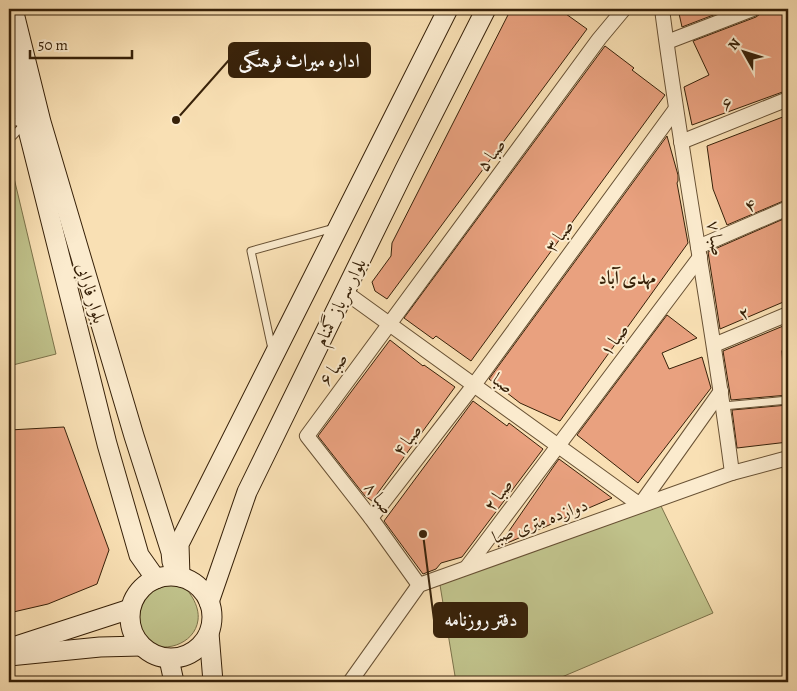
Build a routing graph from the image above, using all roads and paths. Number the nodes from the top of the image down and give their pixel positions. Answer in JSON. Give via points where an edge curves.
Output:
{"nodes":[{"id":1,"x":13,"y":9,"type":"edge"},
{"id":2,"x":448,"y":9,"type":"edge"},
{"id":3,"x":486,"y":9,"type":"edge"},
{"id":4,"x":624,"y":9,"type":"edge"},
{"id":5,"x":662,"y":9,"type":"edge"},
{"id":6,"x":753,"y":9,"type":"edge"},
{"id":7,"x":667,"y":42,"type":"junction"},
{"id":8,"x":9,"y":62,"type":"edge"},
{"id":9,"x":788,"y":98,"type":"edge"},
{"id":10,"x":675,"y":110,"type":"junction"},
{"id":11,"x":25,"y":122,"type":"edge"},
{"id":12,"x":9,"y":138,"type":"edge"},
{"id":13,"x":681,"y":142,"type":"junction"},
{"id":14,"x":788,"y":208,"type":"edge"},
{"id":15,"x":340,"y":226,"type":"junction"},
{"id":16,"x":699,"y":252,"type":"junction"},
{"id":17,"x":345,"y":292,"type":"junction"},
{"id":18,"x":788,"y":314,"type":"edge"},
{"id":19,"x":389,"y":324,"type":"junction"},
{"id":20,"x":714,"y":345,"type":"junction"},
{"id":21,"x":787,"y":351,"type":"dead end"},
{"id":22,"x":274,"y":356,"type":"junction"},
{"id":23,"x":788,"y":364,"type":"edge"},
{"id":24,"x":474,"y":385,"type":"junction"},
{"id":25,"x":721,"y":391,"type":"junction"},
{"id":26,"x":788,"y":400,"type":"edge"},
{"id":27,"x":723,"y":406,"type":"junction"},
{"id":28,"x":134,"y":436,"type":"junction"},
{"id":29,"x":307,"y":436,"type":"joint"},
{"id":30,"x":107,"y":444,"type":"junction"},
{"id":31,"x":559,"y":446,"type":"junction"},
{"id":32,"x":788,"y":458,"type":"edge"},
{"id":33,"x":732,"y":473,"type":"junction"},
{"id":34,"x":640,"y":505,"type":"junction"},
{"id":35,"x":371,"y":518,"type":"junction"},
{"id":36,"x":467,"y":568,"type":"junction"},
{"id":37,"x":170,"y":577,"type":"junction"},
{"id":38,"x":419,"y":585,"type":"junction"},
{"id":39,"x":209,"y":602,"type":"junction"},
{"id":40,"x":130,"y":609,"type":"junction"},
{"id":41,"x":209,"y":633,"type":"junction"},
{"id":42,"x":140,"y":646,"type":"junction"},
{"id":43,"x":9,"y":648,"type":"edge"},
{"id":44,"x":9,"y":656,"type":"edge"},
{"id":45,"x":168,"y":659,"type":"junction"},
{"id":46,"x":174,"y":682,"type":"edge"},
{"id":47,"x":213,"y":682,"type":"edge"},
{"id":48,"x":350,"y":682,"type":"edge"}],
"edges":[{"from":1,"to":11,"type":"main road","name":"بلوار فارابی"},
{"from":2,"to":15,"type":"main road","name":"بلوار سرباز گمنام"},
{"from":3,"to":17,"type":"main road","name":"بلوار سرباز گمنام"},
{"from":4,"to":19,"type":"street","name":"صبا ۵"},
{"from":5,"to":7,"type":"street","name":"صبا ۷"},
{"from":6,"to":7,"type":"street"},
{"from":7,"to":10,"type":"street","name":"صبا ۷"},
{"from":8,"to":11,"type":"main road","name":"بلوار فارابی"},
{"from":9,"to":13,"type":"street","name":"۶"},
{"from":10,"to":13,"type":"street","name":"صبا ۷"},
{"from":10,"to":24,"type":"street","name":"صبا ۳"},
{"from":11,"to":12,"type":"lane"},
{"from":11,"to":28,"type":"main road","name":"بلوار فارابی"},
{"from":11,"to":30,"type":"main road","name":"بلوار فارابی"},
{"from":13,"to":16,"type":"street","name":"صبا ۷"},
{"from":14,"to":16,"type":"street","name":"۴"},
{"from":15,"to":22,"type":"main road","name":"بلوار سرباز گمنام"},
{"from":15,"to":22,"type":"lane","via":[[251,251]]},
{"from":16,"to":20,"type":"street","name":"صبا ۷"},
{"from":16,"to":31,"type":"street","name":"صبا ۱"},
{"from":17,"to":19,"type":"street","name":"صبا"},
{"from":17,"to":39,"type":"main road","name":"بلوار سرباز گمنام","via":[[247,492]]},
{"from":18,"to":20,"type":"street","name":"۲"},
{"from":19,"to":24,"type":"street","name":"صبا"},
{"from":19,"to":29,"type":"street","name":"صبا ۶"},
{"from":20,"to":25,"type":"street","name":"صبا ۷"},
{"from":21,"to":23,"type":"lane"},
{"from":22,"to":37,"type":"main road","name":"بلوار سرباز گمنام","via":[[179,544]]},
{"from":24,"to":31,"type":"street","name":"صبا"},
{"from":24,"to":35,"type":"street","name":"صبا ۴"},
{"from":25,"to":27,"type":"street","name":"صبا ۷"},
{"from":25,"to":34,"type":"street"},
{"from":26,"to":27,"type":"lane"},
{"from":27,"to":33,"type":"street","name":"صبا ۷"},
{"from":28,"to":30,"type":"main road"},
{"from":28,"to":37,"type":"main road","name":"بلوار فارابی","via":[[171,552]]},
{"from":29,"to":35,"type":"street","name":"صبا ۸"},
{"from":30,"to":37,"type":"main road","name":"بلوار فارابی","via":[[139,555]]},
{"from":31,"to":34,"type":"street","name":"صبا"},
{"from":31,"to":36,"type":"street","name":"صبا ۲"},
{"from":32,"to":33,"type":"street","name":"دوازده متری صبا"},
{"from":33,"to":34,"type":"street","name":"دوازده متری صبا"},
{"from":34,"to":36,"type":"street","name":"دوازده متری صبا"},
{"from":35,"to":38,"type":"street","name":"صبا ۸"},
{"from":36,"to":38,"type":"street","name":"دوازده متری صبا"},
{"from":37,"to":39,"type":"main road","via":[[198,586]]},
{"from":37,"to":40,"type":"main road","via":[[139,590]]},
{"from":38,"to":48,"type":"street"},
{"from":39,"to":41,"type":"main road","via":[[212,618]]},
{"from":40,"to":42,"type":"main road","via":[[131,629]]},
{"from":40,"to":43,"type":"main road"},
{"from":41,"to":45,"type":"main road","via":[[191,654]]},
{"from":41,"to":47,"type":"main road"},
{"from":42,"to":44,"type":"main road"},
{"from":42,"to":45,"type":"main road","via":[[153,655]]},
{"from":45,"to":46,"type":"main road"}]}
